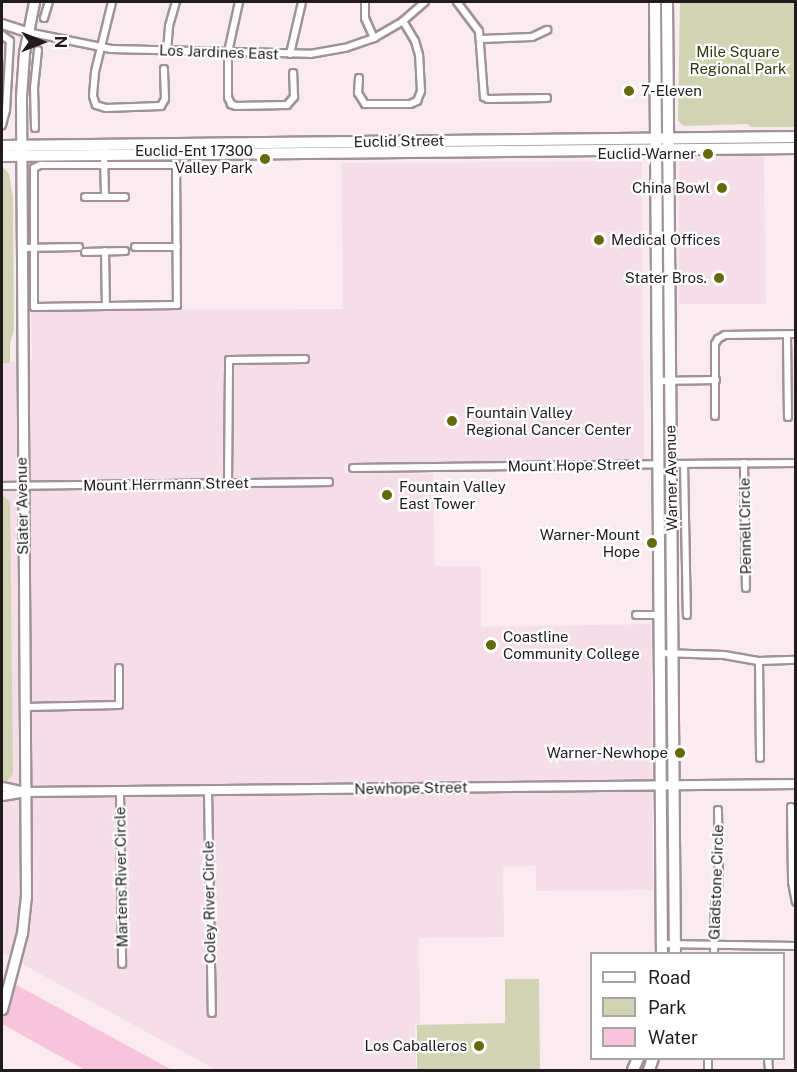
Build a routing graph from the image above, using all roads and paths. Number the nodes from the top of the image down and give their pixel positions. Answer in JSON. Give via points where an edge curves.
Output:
{"nodes":[{"id":1,"x":34,"y":2,"type":"edge"},
{"id":2,"x":49,"y":2,"type":"edge"},
{"id":3,"x":112,"y":2,"type":"edge"},
{"id":4,"x":176,"y":2,"type":"edge"},
{"id":5,"x":239,"y":2,"type":"edge"},
{"id":6,"x":302,"y":2,"type":"edge"},
{"id":7,"x":365,"y":2,"type":"edge"},
{"id":8,"x":426,"y":2,"type":"edge"},
{"id":9,"x":457,"y":2,"type":"edge"},
{"id":10,"x":655,"y":2,"type":"edge"},
{"id":11,"x":667,"y":2,"type":"edge"},
{"id":12,"x":44,"y":18,"type":"dead end"},
{"id":13,"x":403,"y":21,"type":"junction"},
{"id":14,"x":2,"y":24,"type":"edge"},
{"id":15,"x":547,"y":30,"type":"dead end"},
{"id":16,"x":27,"y":32,"type":"junction"},
{"id":17,"x":2,"y":35,"type":"edge"},
{"id":18,"x":374,"y":38,"type":"junction"},
{"id":19,"x":481,"y":39,"type":"junction"},
{"id":20,"x":99,"y":47,"type":"junction"},
{"id":21,"x":38,"y":50,"type":"dead end"},
{"id":22,"x":167,"y":50,"type":"junction"},
{"id":23,"x":228,"y":52,"type":"junction"},
{"id":24,"x":290,"y":54,"type":"junction"},
{"id":25,"x":164,"y":69,"type":"dead end"},
{"id":26,"x":293,"y":73,"type":"dead end"},
{"id":27,"x":359,"y":78,"type":"dead end"},
{"id":28,"x":21,"y":88,"type":"junction"},
{"id":29,"x":34,"y":88,"type":"junction"},
{"id":30,"x":547,"y":98,"type":"dead end"},
{"id":31,"x":2,"y":125,"type":"edge"},
{"id":32,"x":35,"y":128,"type":"dead end"},
{"id":33,"x":795,"y":137,"type":"edge"},
{"id":34,"x":655,"y":138,"type":"junction"},
{"id":35,"x":668,"y":138,"type":"junction"},
{"id":36,"x":2,"y":146,"type":"edge"},
{"id":37,"x":795,"y":148,"type":"edge"},
{"id":38,"x":189,"y":149,"type":"junction"},
{"id":39,"x":20,"y":151,"type":"junction"},
{"id":40,"x":656,"y":151,"type":"junction"},
{"id":41,"x":668,"y":151,"type":"junction"},
{"id":42,"x":104,"y":155,"type":"junction"},
{"id":43,"x":2,"y":156,"type":"edge"},
{"id":44,"x":86,"y":197,"type":"dead end"},
{"id":45,"x":105,"y":197,"type":"junction"},
{"id":46,"x":125,"y":197,"type":"dead end"},
{"id":47,"x":135,"y":247,"type":"dead end"},
{"id":48,"x":177,"y":247,"type":"junction"},
{"id":49,"x":22,"y":248,"type":"junction"},
{"id":50,"x":34,"y":248,"type":"junction"},
{"id":51,"x":105,"y":251,"type":"junction"},
{"id":52,"x":125,"y":251,"type":"dead end"},
{"id":53,"x":656,"y":301,"type":"junction"},
{"id":54,"x":106,"y":306,"type":"junction"},
{"id":55,"x":787,"y":334,"type":"junction"},
{"id":56,"x":795,"y":334,"type":"edge"},
{"id":57,"x":669,"y":335,"type":"junction"},
{"id":58,"x":305,"y":359,"type":"dead end"},
{"id":59,"x":657,"y":381,"type":"junction"},
{"id":60,"x":670,"y":381,"type":"junction"},
{"id":61,"x":716,"y":381,"type":"junction"},
{"id":62,"x":715,"y":416,"type":"dead end"},
{"id":63,"x":788,"y":417,"type":"dead end"},
{"id":64,"x":795,"y":463,"type":"edge"},
{"id":65,"x":657,"y":464,"type":"junction"},
{"id":66,"x":670,"y":464,"type":"junction"},
{"id":67,"x":684,"y":464,"type":"junction"},
{"id":68,"x":744,"y":464,"type":"junction"},
{"id":69,"x":353,"y":468,"type":"dead end"},
{"id":70,"x":330,"y":482,"type":"dead end"},
{"id":71,"x":228,"y":483,"type":"junction"},
{"id":72,"x":2,"y":486,"type":"edge"},
{"id":73,"x":22,"y":486,"type":"junction"},
{"id":74,"x":746,"y":588,"type":"dead end"},
{"id":75,"x":636,"y":615,"type":"dead end"},
{"id":76,"x":659,"y":615,"type":"junction"},
{"id":77,"x":687,"y":615,"type":"dead end"},
{"id":78,"x":660,"y":653,"type":"junction"},
{"id":79,"x":673,"y":655,"type":"junction"},
{"id":80,"x":795,"y":660,"type":"edge"},
{"id":81,"x":759,"y":661,"type":"junction"},
{"id":82,"x":119,"y":668,"type":"dead end"},
{"id":83,"x":25,"y":707,"type":"junction"},
{"id":84,"x":760,"y":758,"type":"dead end"},
{"id":85,"x":795,"y":784,"type":"edge"},
{"id":86,"x":660,"y":785,"type":"junction"},
{"id":87,"x":674,"y":785,"type":"junction"},
{"id":88,"x":2,"y":787,"type":"edge"},
{"id":89,"x":120,"y":791,"type":"junction"},
{"id":90,"x":208,"y":791,"type":"junction"},
{"id":91,"x":27,"y":792,"type":"junction"},
{"id":92,"x":2,"y":796,"type":"edge"},
{"id":93,"x":791,"y":807,"type":"dead end"},
{"id":94,"x":718,"y":810,"type":"dead end"},
{"id":95,"x":795,"y":902,"type":"edge"},
{"id":96,"x":714,"y":945,"type":"junction"},
{"id":97,"x":766,"y":945,"type":"junction"},
{"id":98,"x":795,"y":946,"type":"edge"},
{"id":99,"x":662,"y":949,"type":"edge"},
{"id":100,"x":675,"y":949,"type":"edge"},
{"id":101,"x":714,"y":952,"type":"edge"},
{"id":102,"x":766,"y":952,"type":"edge"},
{"id":103,"x":122,"y":964,"type":"dead end"},
{"id":104,"x":2,"y":1009,"type":"edge"},
{"id":105,"x":212,"y":1013,"type":"dead end"},
{"id":106,"x":636,"y":1064,"type":"edge"},
{"id":107,"x":648,"y":1071,"type":"edge"}],
"edges":[{"from":1,"to":16,"type":"main road","name":"Slater Avenue"},
{"from":2,"to":12,"type":"street"},
{"from":3,"to":20,"type":"street"},
{"from":4,"to":22,"type":"street"},
{"from":5,"to":23,"type":"street"},
{"from":6,"to":24,"type":"street"},
{"from":7,"to":18,"type":"street","via":[[364,18]]},
{"from":8,"to":13,"type":"street","name":"Los Jardines East"},
{"from":9,"to":19,"type":"street"},
{"from":10,"to":34,"type":"main road","name":"Warner Avenue"},
{"from":11,"to":35,"type":"main road","name":"Warner Avenue"},
{"from":13,"to":18,"type":"street","name":"Los Jardines East"},
{"from":13,"to":27,"type":"street","via":[[419,55],[421,91],[417,101],[365,104],[359,98]]},
{"from":14,"to":16,"type":"street","name":"Los Jardines East"},
{"from":15,"to":19,"type":"street","via":[[532,37]]},
{"from":16,"to":20,"type":"street","name":"Los Jardines East"},
{"from":16,"to":28,"type":"main road","name":"Slater Avenue"},
{"from":17,"to":31,"type":"street","via":[[10,41]]},
{"from":18,"to":24,"type":"street","name":"Los Jardines East","via":[[331,52]]},
{"from":19,"to":30,"type":"street","via":[[484,97]]},
{"from":20,"to":22,"type":"street","name":"Los Jardines East"},
{"from":20,"to":25,"type":"street","via":[[93,90],[96,105],[161,106],[165,99]]},
{"from":21,"to":29,"type":"street"},
{"from":22,"to":23,"type":"street","name":"Los Jardines East"},
{"from":23,"to":24,"type":"street","name":"Los Jardines East"},
{"from":23,"to":26,"type":"street","via":[[228,97],[236,106],[286,105],[294,97]]},
{"from":28,"to":29,"type":"street"},
{"from":28,"to":39,"type":"main road","name":"Slater Avenue"},
{"from":29,"to":32,"type":"street"},
{"from":33,"to":35,"type":"main road","name":"Euclid Street"},
{"from":34,"to":35,"type":"main road","name":"Euclid Street"},
{"from":34,"to":38,"type":"main road","name":"Euclid Street"},
{"from":34,"to":40,"type":"main road","name":"Warner Avenue"},
{"from":35,"to":41,"type":"main road","name":"Warner Avenue"},
{"from":36,"to":39,"type":"main road","name":"Euclid Street"},
{"from":37,"to":41,"type":"main road","name":"Euclid Street"},
{"from":38,"to":40,"type":"main road","name":"Euclid Street"},
{"from":38,"to":42,"type":"main road","name":"Euclid Street"},
{"from":39,"to":42,"type":"main road","name":"Euclid Street"},
{"from":39,"to":43,"type":"main road","name":"Euclid Street"},
{"from":39,"to":49,"type":"main road","name":"Slater Avenue"},
{"from":40,"to":41,"type":"main road","name":"Euclid Street"},
{"from":40,"to":53,"type":"main road","name":"Warner Avenue"},
{"from":41,"to":57,"type":"main road","name":"Warner Avenue"},
{"from":42,"to":45,"type":"street"},
{"from":42,"to":48,"type":"street","via":[[176,165]]},
{"from":42,"to":50,"type":"street","via":[[34,168]]},
{"from":44,"to":45,"type":"street"},
{"from":45,"to":46,"type":"street"},
{"from":47,"to":48,"type":"street"},
{"from":48,"to":54,"type":"street","via":[[177,305]]},
{"from":49,"to":50,"type":"street"},
{"from":49,"to":73,"type":"main road","name":"Slater Avenue"},
{"from":50,"to":51,"type":"street"},
{"from":50,"to":54,"type":"street","via":[[34,307]]},
{"from":51,"to":52,"type":"street"},
{"from":51,"to":54,"type":"street"},
{"from":53,"to":57,"type":"main road","via":[[663,308]]},
{"from":53,"to":59,"type":"main road","name":"Warner Avenue"},
{"from":55,"to":56,"type":"street"},
{"from":55,"to":61,"type":"street","via":[[725,335],[718,339]]},
{"from":55,"to":63,"type":"street"},
{"from":57,"to":60,"type":"main road","name":"Warner Avenue"},
{"from":58,"to":71,"type":"street","via":[[229,360]]},
{"from":59,"to":60,"type":"street"},
{"from":59,"to":65,"type":"main road","name":"Warner Avenue"},
{"from":60,"to":61,"type":"street"},
{"from":60,"to":66,"type":"main road","name":"Warner Avenue"},
{"from":61,"to":62,"type":"street"},
{"from":64,"to":68,"type":"street","name":"Mount Hope Street"},
{"from":65,"to":66,"type":"street","name":"Mount Hope Street"},
{"from":65,"to":69,"type":"street","name":"Mount Hope Street"},
{"from":65,"to":76,"type":"main road","name":"Warner Avenue"},
{"from":66,"to":67,"type":"street","name":"Mount Hope Street"},
{"from":66,"to":79,"type":"main road","name":"Warner Avenue"},
{"from":67,"to":68,"type":"street","name":"Mount Hope Street"},
{"from":67,"to":77,"type":"street","name":"Warner Avenue"},
{"from":68,"to":74,"type":"street","name":"Pennell Circle"},
{"from":70,"to":71,"type":"street","name":"Mount Herrmann Street"},
{"from":71,"to":73,"type":"street","name":"Mount Herrmann Street"},
{"from":72,"to":73,"type":"street","name":"Mount Herrmann Street"},
{"from":73,"to":83,"type":"main road","name":"Slater Avenue"},
{"from":75,"to":76,"type":"street"},
{"from":76,"to":78,"type":"main road","name":"Warner Avenue"},
{"from":78,"to":79,"type":"street"},
{"from":78,"to":86,"type":"main road","name":"Warner Avenue"},
{"from":79,"to":81,"type":"street","via":[[724,655]]},
{"from":79,"to":87,"type":"main road","name":"Warner Avenue"},
{"from":80,"to":81,"type":"street"},
{"from":81,"to":84,"type":"street"},
{"from":82,"to":83,"type":"street","via":[[119,705]]},
{"from":83,"to":91,"type":"main road","name":"Slater Avenue"},
{"from":85,"to":87,"type":"street","name":"Newhope Street"},
{"from":86,"to":87,"type":"street","name":"Newhope Street"},
{"from":86,"to":90,"type":"street","name":"Newhope Street"},
{"from":86,"to":99,"type":"main road","name":"Warner Avenue"},
{"from":87,"to":100,"type":"main road","name":"Warner Avenue"},
{"from":88,"to":91,"type":"street","name":"Newhope Street"},
{"from":89,"to":90,"type":"street","name":"Newhope Street"},
{"from":89,"to":91,"type":"street","name":"Newhope Street"},
{"from":89,"to":103,"type":"street","name":"Martens River Circle"},
{"from":90,"to":105,"type":"street","name":"Coley River Circle"},
{"from":91,"to":92,"type":"street","name":"Newhope Street"},
{"from":91,"to":104,"type":"main road","name":"Slater Avenue","via":[[22,933]]},
{"from":93,"to":95,"type":"street"},
{"from":94,"to":96,"type":"street","name":"Gladstone Circle","via":[[719,882]]},
{"from":96,"to":97,"type":"street"},
{"from":96,"to":100,"type":"street"},
{"from":96,"to":101,"type":"street","name":"Gladstone Circle"},
{"from":97,"to":98,"type":"street"},
{"from":97,"to":102,"type":"street"},
{"from":99,"to":100,"type":"street"},
{"from":106,"to":107,"type":"street"}]}
